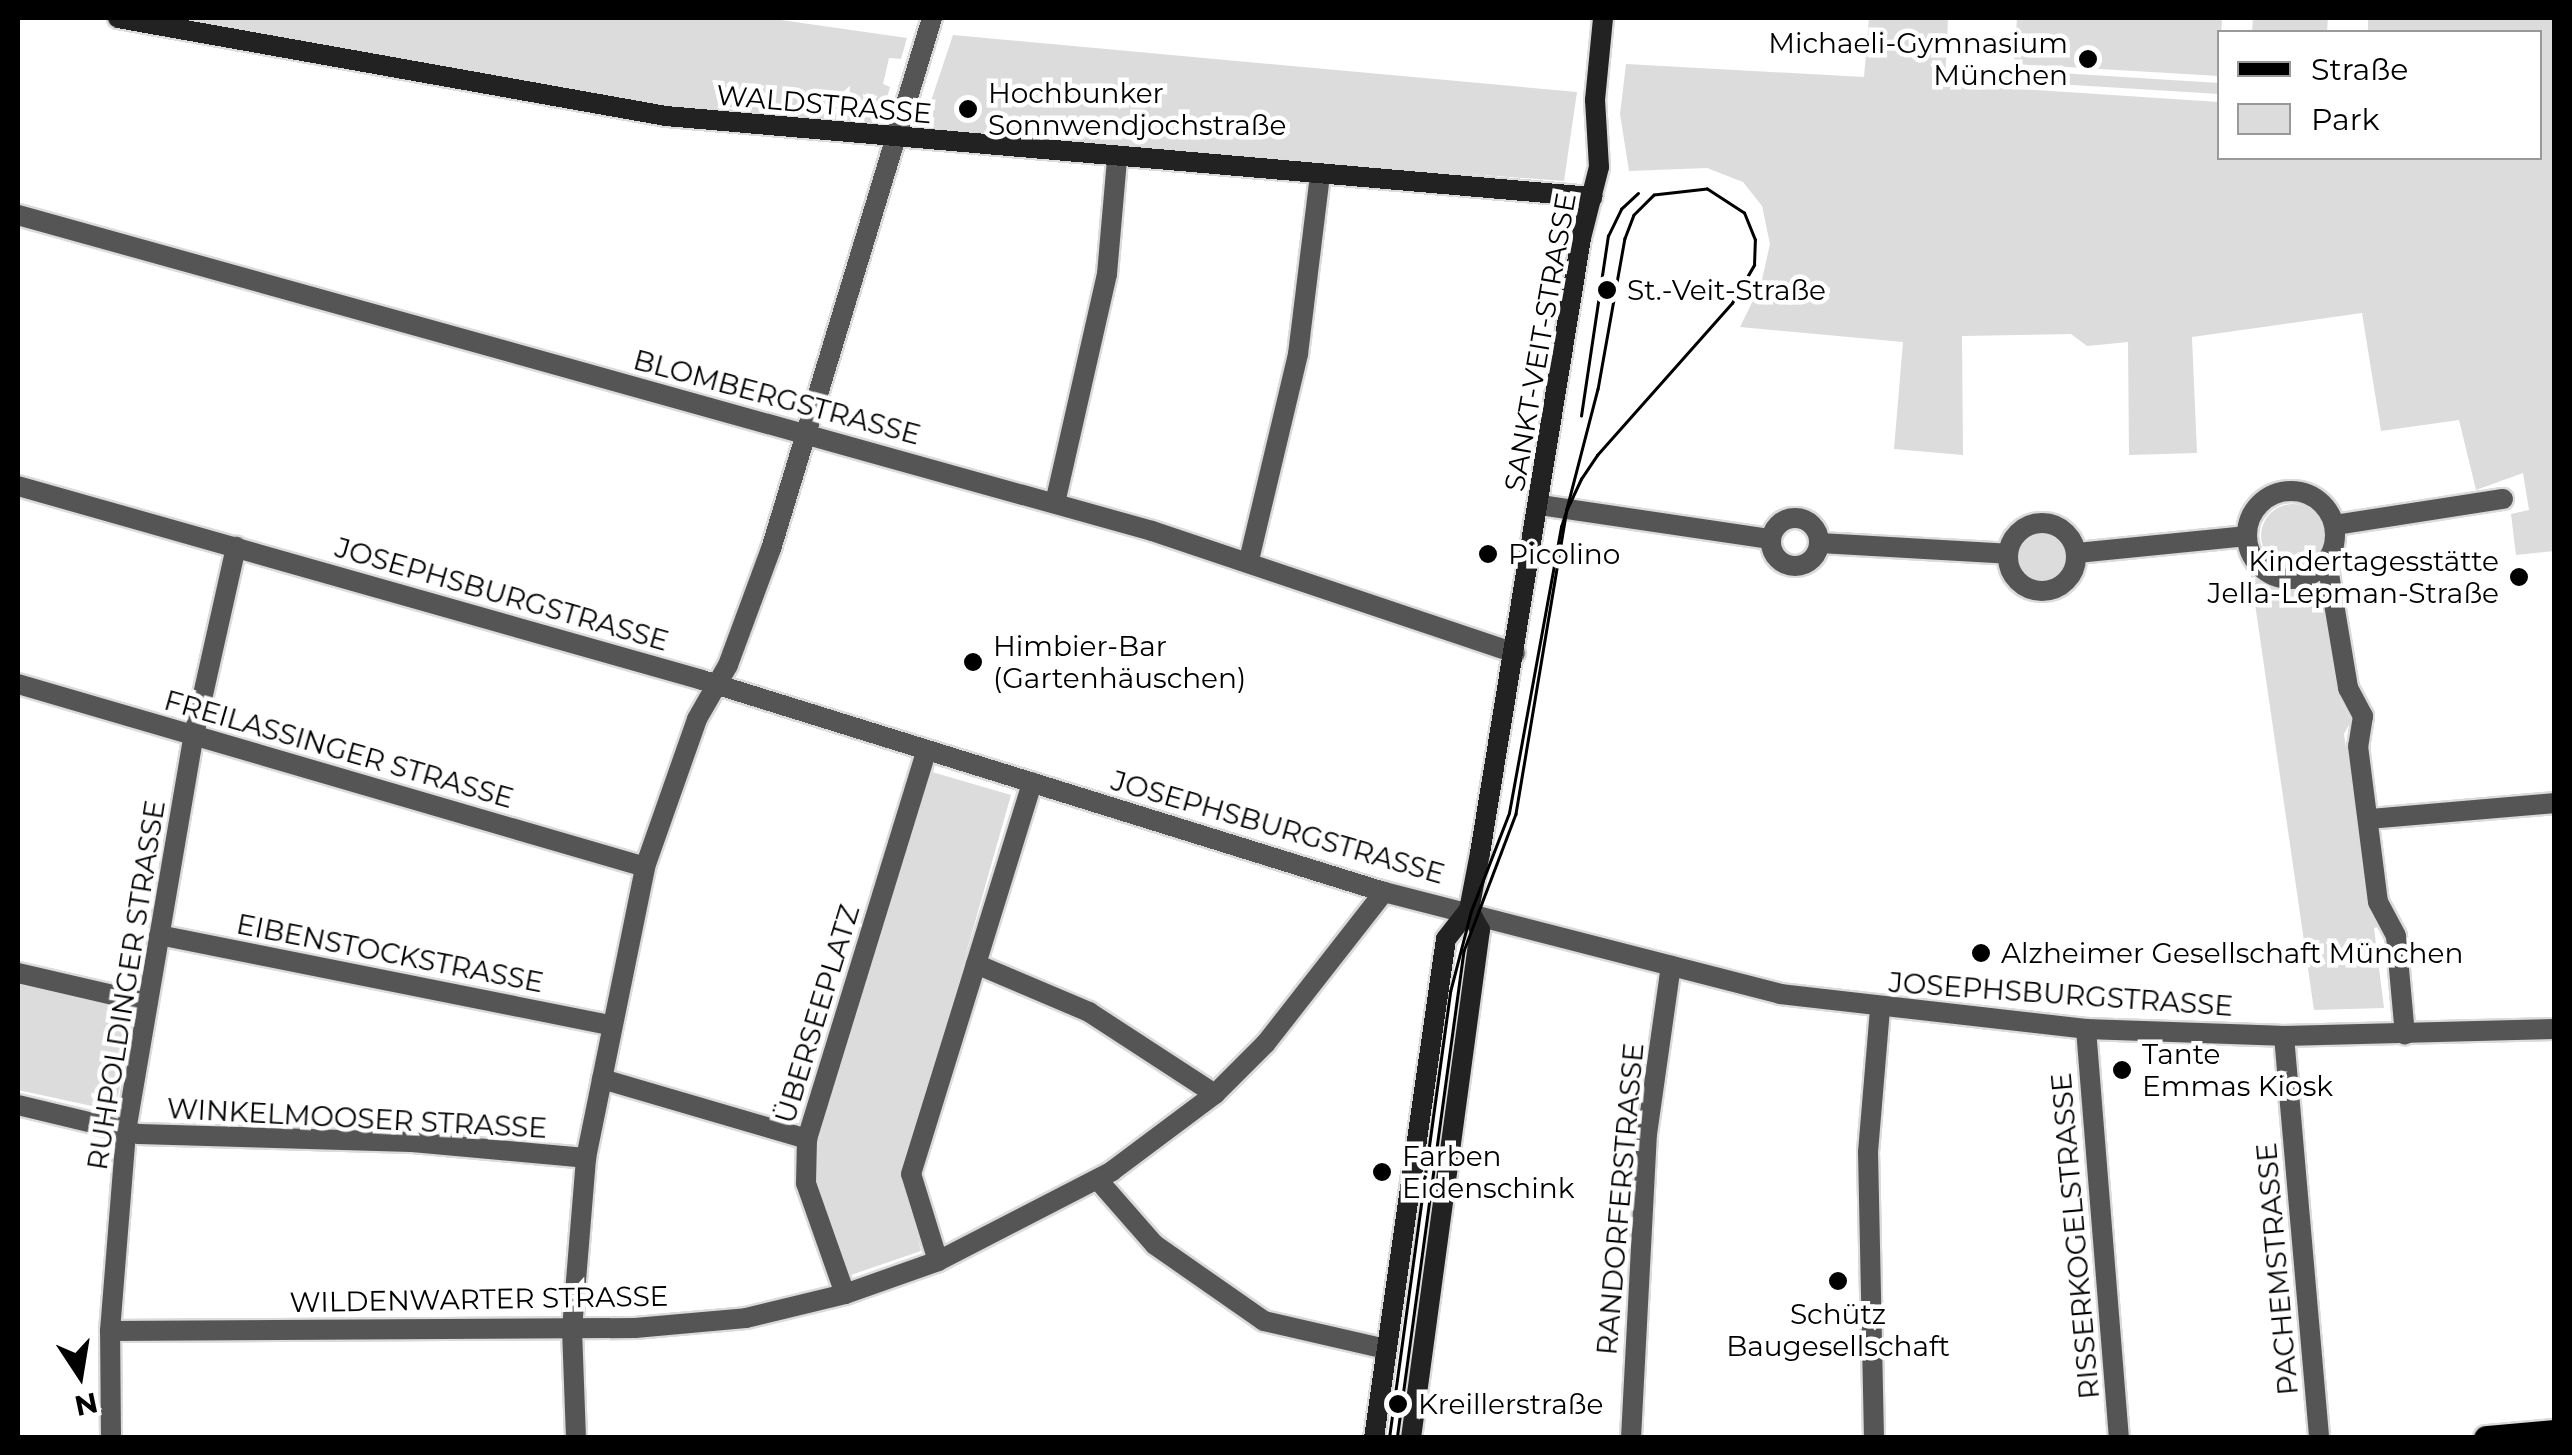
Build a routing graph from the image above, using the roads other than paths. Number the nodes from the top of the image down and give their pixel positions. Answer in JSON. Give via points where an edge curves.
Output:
{"nodes":[{"id":1,"x":118,"y":18,"type":"edge"},
{"id":2,"x":932,"y":18,"type":"edge"},
{"id":3,"x":1603,"y":18,"type":"edge"},
{"id":4,"x":894,"y":138,"type":"junction"},
{"id":5,"x":1117,"y":160,"type":"junction"},
{"id":6,"x":1320,"y":176,"type":"junction"},
{"id":7,"x":1592,"y":198,"type":"junction"},
{"id":8,"x":18,"y":215,"type":"edge"},
{"id":9,"x":804,"y":434,"type":"junction"},
{"id":10,"x":18,"y":486,"type":"edge"},
{"id":11,"x":2502,"y":499,"type":"dead end"},
{"id":12,"x":1055,"y":503,"type":"junction"},
{"id":13,"x":1540,"y":504,"type":"junction"},
{"id":14,"x":2335,"y":525,"type":"junction"},
{"id":15,"x":2247,"y":536,"type":"junction"},
{"id":16,"x":1771,"y":539,"type":"junction"},
{"id":17,"x":1820,"y":542,"type":"junction"},
{"id":18,"x":236,"y":547,"type":"junction"},
{"id":19,"x":2077,"y":553,"type":"junction"},
{"id":20,"x":2008,"y":554,"type":"junction"},
{"id":21,"x":1249,"y":560,"type":"junction"},
{"id":22,"x":2327,"y":562,"type":"junction"},
{"id":23,"x":1515,"y":653,"type":"junction"},
{"id":24,"x":18,"y":684,"type":"edge"},
{"id":25,"x":717,"y":684,"type":"junction"},
{"id":26,"x":194,"y":735,"type":"junction"},
{"id":27,"x":926,"y":751,"type":"junction"},
{"id":28,"x":1032,"y":782,"type":"junction"},
{"id":29,"x":2554,"y":802,"type":"edge"},
{"id":30,"x":2369,"y":819,"type":"junction"},
{"id":31,"x":645,"y":867,"type":"junction"},
{"id":32,"x":1384,"y":892,"type":"junction"},
{"id":33,"x":1468,"y":910,"type":"junction"},
{"id":34,"x":159,"y":935,"type":"junction"},
{"id":35,"x":976,"y":964,"type":"junction"},
{"id":36,"x":1671,"y":966,"type":"junction"},
{"id":37,"x":18,"y":973,"type":"edge"},
{"id":38,"x":148,"y":1003,"type":"junction"},
{"id":39,"x":1880,"y":1010,"type":"junction"},
{"id":40,"x":611,"y":1024,"type":"junction"},
{"id":41,"x":2554,"y":1028,"type":"edge"},
{"id":42,"x":2086,"y":1029,"type":"junction"},
{"id":43,"x":2405,"y":1035,"type":"junction"},
{"id":44,"x":2284,"y":1036,"type":"junction"},
{"id":45,"x":602,"y":1079,"type":"junction"},
{"id":46,"x":1215,"y":1094,"type":"junction"},
{"id":47,"x":18,"y":1104,"type":"edge"},
{"id":48,"x":126,"y":1131,"type":"junction"},
{"id":49,"x":806,"y":1139,"type":"junction"},
{"id":50,"x":586,"y":1158,"type":"junction"},
{"id":51,"x":1098,"y":1180,"type":"junction"},
{"id":52,"x":938,"y":1261,"type":"junction"},
{"id":53,"x":845,"y":1294,"type":"junction"},
{"id":54,"x":572,"y":1329,"type":"junction"},
{"id":55,"x":110,"y":1331,"type":"junction"},
{"id":56,"x":1386,"y":1349,"type":"junction"},
{"id":57,"x":2554,"y":1432,"type":"edge"},
{"id":58,"x":111,"y":1438,"type":"edge"},
{"id":59,"x":576,"y":1438,"type":"edge"},
{"id":60,"x":1374,"y":1438,"type":"edge"},
{"id":61,"x":1411,"y":1438,"type":"edge"},
{"id":62,"x":1631,"y":1438,"type":"edge"},
{"id":63,"x":1874,"y":1438,"type":"edge"},
{"id":64,"x":2119,"y":1438,"type":"edge"},
{"id":65,"x":2319,"y":1438,"type":"edge"},
{"id":66,"x":2486,"y":1438,"type":"edge"}],
"edges":[{"from":1,"to":4,"type":"street","name":"WALDSTRASSE","via":[[549,99]]},
{"from":2,"to":4,"type":"street"},
{"from":3,"to":7,"type":"street","name":"SANKT-VEIT-STRASSE","via":[[1595,100],[1599,168]]},
{"from":4,"to":5,"type":"street","name":"WALDSTRASSE"},
{"from":4,"to":9,"type":"street"},
{"from":5,"to":6,"type":"street","name":"WALDSTRASSE"},
{"from":5,"to":12,"type":"street","via":[[1107,274]]},
{"from":6,"to":7,"type":"street","name":"WALDSTRASSE"},
{"from":6,"to":21,"type":"street","via":[[1310,289]]},
{"from":7,"to":13,"type":"street","name":"SANKT-VEIT-STRASSE"},
{"from":8,"to":9,"type":"street","name":"BLOMBERGSTRASSE"},
{"from":9,"to":12,"type":"street","name":"BLOMBERGSTRASSE"},
{"from":9,"to":25,"type":"street","via":[[771,549]]},
{"from":10,"to":18,"type":"street","name":"JOSEPHSBURGSTRASSE"},
{"from":11,"to":14,"type":"street"},
{"from":12,"to":21,"type":"street","name":"BLOMBERGSTRASSE"},
{"from":13,"to":16,"type":"street"},
{"from":13,"to":23,"type":"street","name":"SANKT-VEIT-STRASSE"},
{"from":14,"to":15,"type":"street","via":[[2312,496],[2288,490],[2255,509]]},
{"from":14,"to":22,"type":"street"},
{"from":15,"to":19,"type":"street"},
{"from":15,"to":22,"type":"street","via":[[2251,553],[2272,575],[2302,578]]},
{"from":16,"to":17,"type":"street","via":[[1784,521],[1799,518],[1812,524]]},
{"from":16,"to":17,"type":"street","via":[[1780,561],[1795,567],[1810,562]]},
{"from":17,"to":20,"type":"street"},
{"from":18,"to":25,"type":"street","name":"JOSEPHSBURGSTRASSE"},
{"from":18,"to":26,"type":"street","name":"RUHPOLDINGER STRASSE"},
{"from":19,"to":20,"type":"street","via":[[2058,526],[2036,523],[2017,534]]},
{"from":19,"to":20,"type":"street","via":[[2064,584],[2043,592],[2021,585]]},
{"from":21,"to":23,"type":"street","name":"BLOMBERGSTRASSE"},
{"from":22,"to":30,"type":"street","via":[[2348,688],[2363,716],[2358,746]]},
{"from":23,"to":33,"type":"street","name":"SANKT-VEIT-STRASSE"},
{"from":24,"to":26,"type":"street","name":"FREILASSINGER STRASSE"},
{"from":25,"to":27,"type":"street","name":"JOSEPHSBURGSTRASSE"},
{"from":25,"to":31,"type":"street"},
{"from":26,"to":31,"type":"street","name":"FREILASSINGER STRASSE"},
{"from":26,"to":34,"type":"street","name":"RUHPOLDINGER STRASSE"},
{"from":27,"to":28,"type":"street","name":"JOSEPHSBURGSTRASSE"},
{"from":27,"to":49,"type":"street","name":"ÜBERSEEPLATZ"},
{"from":28,"to":32,"type":"street","name":"JOSEPHSBURGSTRASSE"},
{"from":28,"to":35,"type":"street"},
{"from":29,"to":30,"type":"street"},
{"from":30,"to":43,"type":"street","via":[[2378,902],[2396,936]]},
{"from":31,"to":40,"type":"street"},
{"from":32,"to":33,"type":"street","name":"JOSEPHSBURGSTRASSE"},
{"from":32,"to":46,"type":"street","name":"WILDENWARTER STRASSE","via":[[1266,1043]]},
{"from":33,"to":36,"type":"street","name":"JOSEPHSBURGSTRASSE"},
{"from":33,"to":56,"type":"street","name":"SANKT-VEIT-STRASSE","via":[[1446,939]]},
{"from":33,"to":61,"type":"street","name":"SANKT-VEIT-STRASSE","via":[[1480,930]]},
{"from":34,"to":38,"type":"street","name":"RUHPOLDINGER STRASSE"},
{"from":34,"to":40,"type":"street","name":"EIBENSTOCKSTRASSE"},
{"from":35,"to":46,"type":"street","via":[[1089,1012]]},
{"from":35,"to":52,"type":"street","via":[[912,1174]]},
{"from":36,"to":39,"type":"street","name":"JOSEPHSBURGSTRASSE"},
{"from":36,"to":62,"type":"street","name":"RANDORFERSTRASSE","via":[[1649,1115]]},
{"from":37,"to":38,"type":"street"},
{"from":38,"to":48,"type":"street","name":"RUHPOLDINGER STRASSE"},
{"from":39,"to":42,"type":"street","name":"JOSEPHSBURGSTRASSE"},
{"from":39,"to":63,"type":"street","via":[[1868,1152]]},
{"from":40,"to":45,"type":"street"},
{"from":41,"to":43,"type":"street","name":"JOSEPHSBURGSTRASSE"},
{"from":42,"to":44,"type":"street","name":"JOSEPHSBURGSTRASSE"},
{"from":42,"to":64,"type":"street","name":"RISSERKOGELSTRASSE"},
{"from":43,"to":44,"type":"street","name":"JOSEPHSBURGSTRASSE"},
{"from":44,"to":65,"type":"street","name":"PACHEMSTRASSE"},
{"from":45,"to":49,"type":"street"},
{"from":45,"to":50,"type":"street"},
{"from":46,"to":51,"type":"street","name":"WILDENWARTER STRASSE"},
{"from":47,"to":48,"type":"street","name":"WINKELMOOSER STRASSE"},
{"from":48,"to":50,"type":"street","name":"WINKELMOOSER STRASSE","via":[[411,1142]]},
{"from":48,"to":55,"type":"street","name":"RUHPOLDINGER STRASSE"},
{"from":49,"to":53,"type":"street","name":"ÜBERSEEPLATZ","via":[[806,1183]]},
{"from":50,"to":54,"type":"street"},
{"from":51,"to":52,"type":"street","name":"WILDENWARTER STRASSE"},
{"from":51,"to":56,"type":"street","via":[[1155,1245],[1264,1321]]},
{"from":52,"to":53,"type":"street","name":"WILDENWARTER STRASSE"},
{"from":53,"to":54,"type":"street","name":"WILDENWARTER STRASSE","via":[[746,1318]]},
{"from":54,"to":55,"type":"street","name":"WILDENWARTER STRASSE"},
{"from":54,"to":59,"type":"street"},
{"from":55,"to":58,"type":"street","name":"RUHPOLDINGER STRASSE"},
{"from":56,"to":60,"type":"street","name":"SANKT-VEIT-STRASSE"},
{"from":57,"to":66,"type":"main road"}]}
